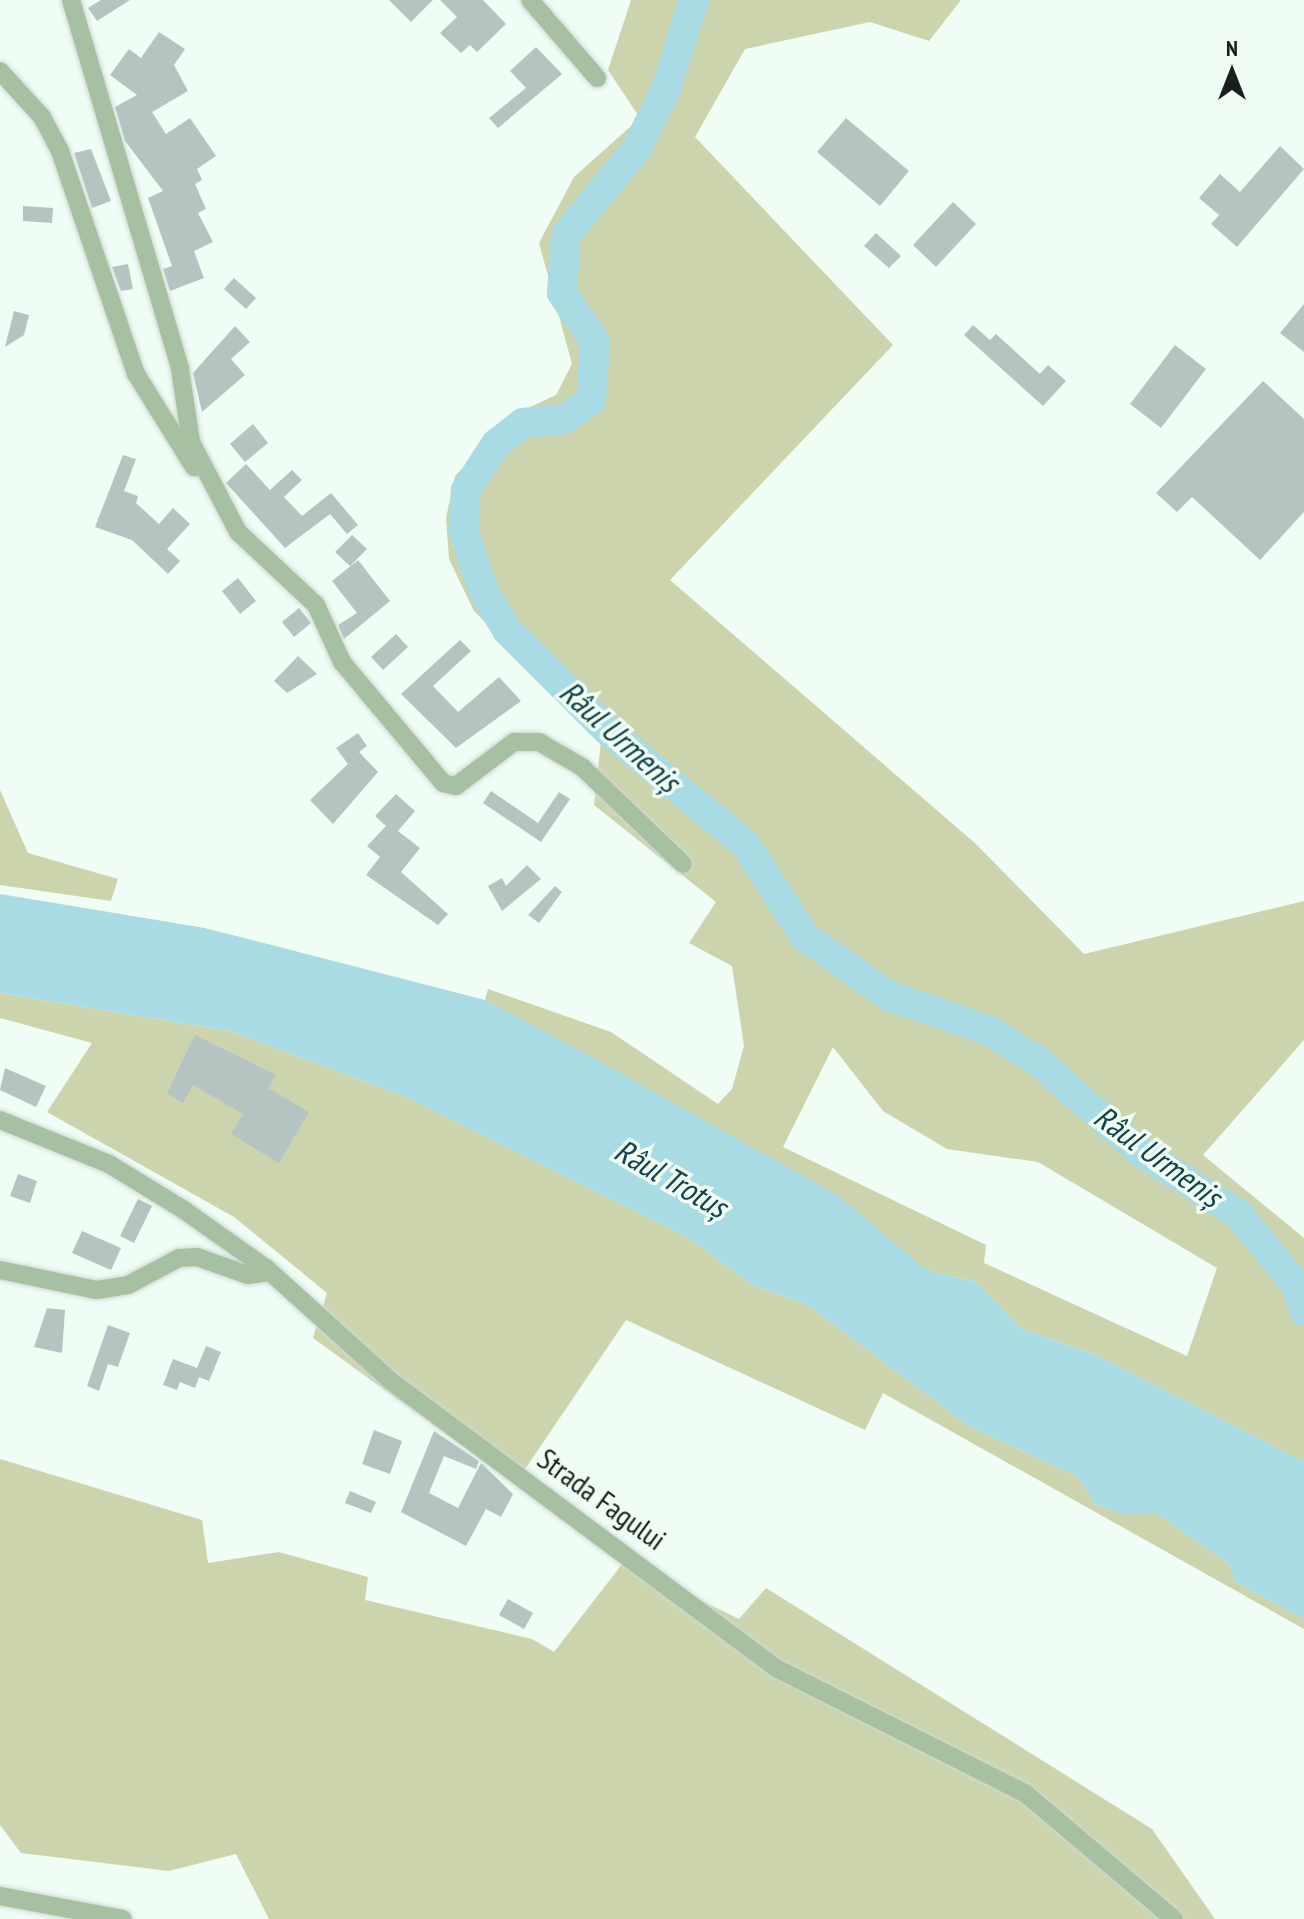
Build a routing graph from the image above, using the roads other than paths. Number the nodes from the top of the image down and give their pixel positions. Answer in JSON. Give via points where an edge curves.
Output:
{"nodes":[{"id":1,"x":71,"y":0,"type":"edge"},
{"id":2,"x":530,"y":0,"type":"edge"},
{"id":3,"x":0,"y":71,"type":"edge"},
{"id":4,"x":597,"y":78,"type":"dead end"},
{"id":5,"x":219,"y":502,"type":"junction"},
{"id":6,"x":683,"y":864,"type":"dead end"},
{"id":7,"x":0,"y":1120,"type":"edge"},
{"id":8,"x":0,"y":1270,"type":"edge"},
{"id":9,"x":269,"y":1272,"type":"junction"},
{"id":10,"x":0,"y":1896,"type":"edge"},
{"id":11,"x":123,"y":1919,"type":"edge"},
{"id":12,"x":1174,"y":1919,"type":"edge"}],
"edges":[{"from":1,"to":5,"type":"street","via":[[180,369],[191,442]]},
{"from":2,"to":4,"type":"street"},
{"from":3,"to":5,"type":"street","via":[[42,117],[60,151],[98,281],[136,374]]},
{"from":5,"to":6,"type":"street","via":[[238,532],[316,605],[342,662],[443,783],[456,786],[514,742],[539,742],[582,767]]},
{"from":7,"to":9,"type":"street","name":"Strada Fagului","via":[[109,1164]]},
{"from":8,"to":9,"type":"street","via":[[97,1290],[128,1285],[179,1258],[197,1257],[248,1275]]},
{"from":9,"to":12,"type":"street","name":"Strada Fagului","via":[[391,1381],[776,1668],[1026,1794]]},
{"from":10,"to":11,"type":"street"}]}
